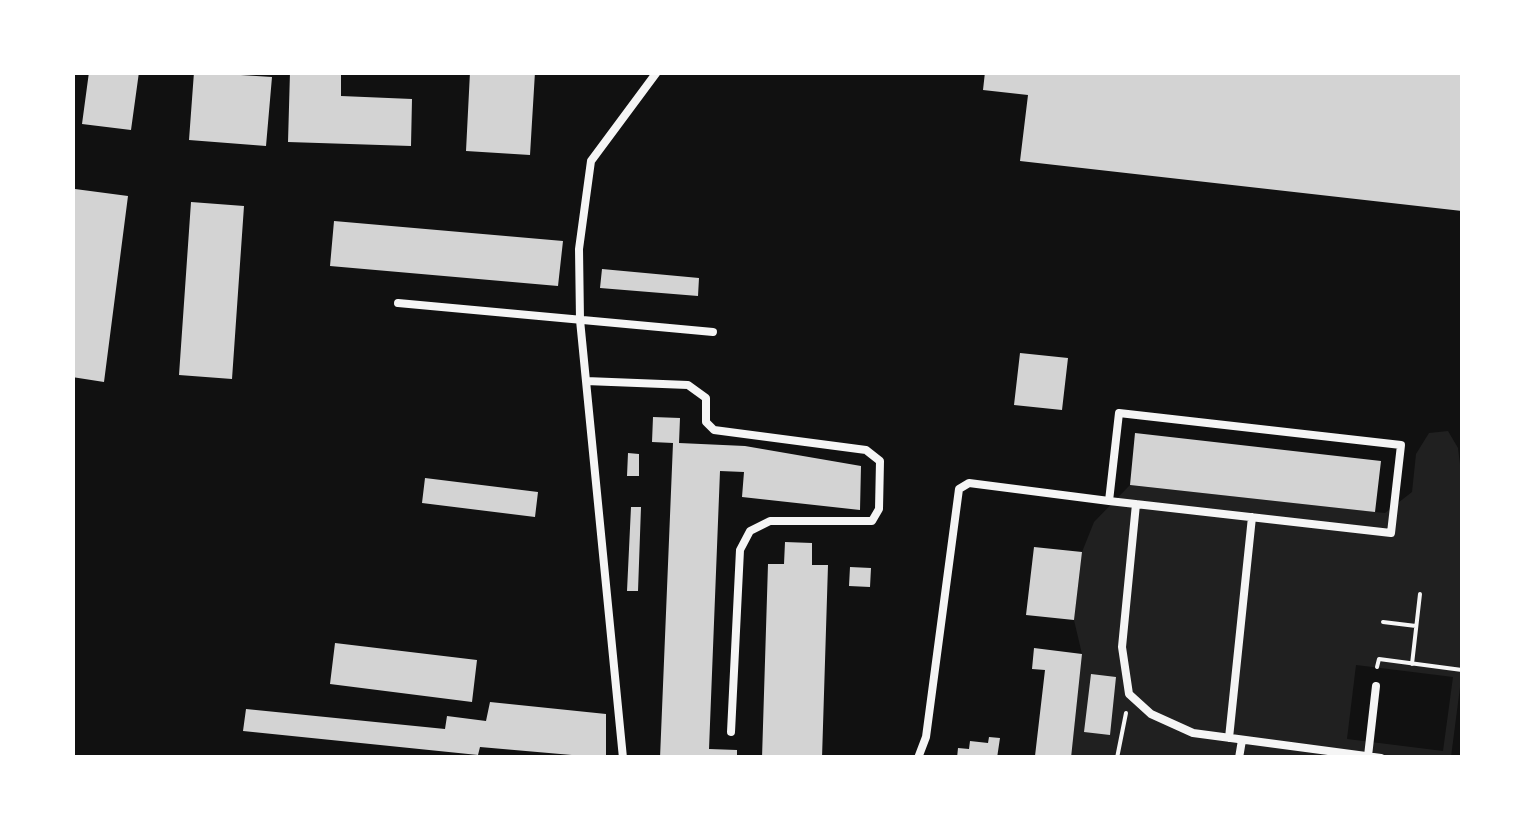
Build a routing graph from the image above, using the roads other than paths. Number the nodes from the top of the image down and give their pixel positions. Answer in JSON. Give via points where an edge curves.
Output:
{"nodes":[{"id":1,"x":657,"y":72,"type":"edge"},
{"id":2,"x":398,"y":303,"type":"dead end"},
{"id":3,"x":580,"y":320,"type":"junction"},
{"id":4,"x":713,"y":332,"type":"dead end"},
{"id":5,"x":586,"y":381,"type":"junction"},
{"id":6,"x":1110,"y":501,"type":"junction"},
{"id":7,"x":1136,"y":504,"type":"junction"},
{"id":8,"x":1252,"y":517,"type":"junction"},
{"id":9,"x":1376,"y":686,"type":"dead end"},
{"id":10,"x":731,"y":732,"type":"dead end"},
{"id":11,"x":1230,"y":738,"type":"junction"},
{"id":12,"x":1242,"y":740,"type":"junction"},
{"id":13,"x":1368,"y":756,"type":"edge"},
{"id":14,"x":623,"y":758,"type":"edge"},
{"id":15,"x":918,"y":758,"type":"edge"},
{"id":16,"x":1239,"y":758,"type":"edge"},
{"id":17,"x":1382,"y":758,"type":"edge"}],
"edges":[{"from":1,"to":3,"type":"lane","via":[[591,161],[579,249]]},
{"from":2,"to":3,"type":"lane"},
{"from":3,"to":4,"type":"lane"},
{"from":3,"to":5,"type":"lane"},
{"from":5,"to":10,"type":"lane","via":[[688,386],[706,398],[706,422],[714,430],[866,450],[880,461],[879,509],[872,521],[770,521],[750,531],[740,550]]},
{"from":5,"to":14,"type":"lane"},
{"from":6,"to":7,"type":"lane"},
{"from":6,"to":8,"type":"lane","via":[[1120,414],[1401,445],[1391,533]]},
{"from":6,"to":15,"type":"lane","via":[[959,488]]},
{"from":7,"to":8,"type":"lane"},
{"from":7,"to":11,"type":"lane","via":[[1122,647],[1129,694],[1150,714],[1192,733]]},
{"from":8,"to":11,"type":"lane"},
{"from":9,"to":13,"type":"lane"},
{"from":11,"to":12,"type":"lane"},
{"from":12,"to":13,"type":"lane"},
{"from":12,"to":16,"type":"lane"},
{"from":13,"to":17,"type":"lane"}]}
